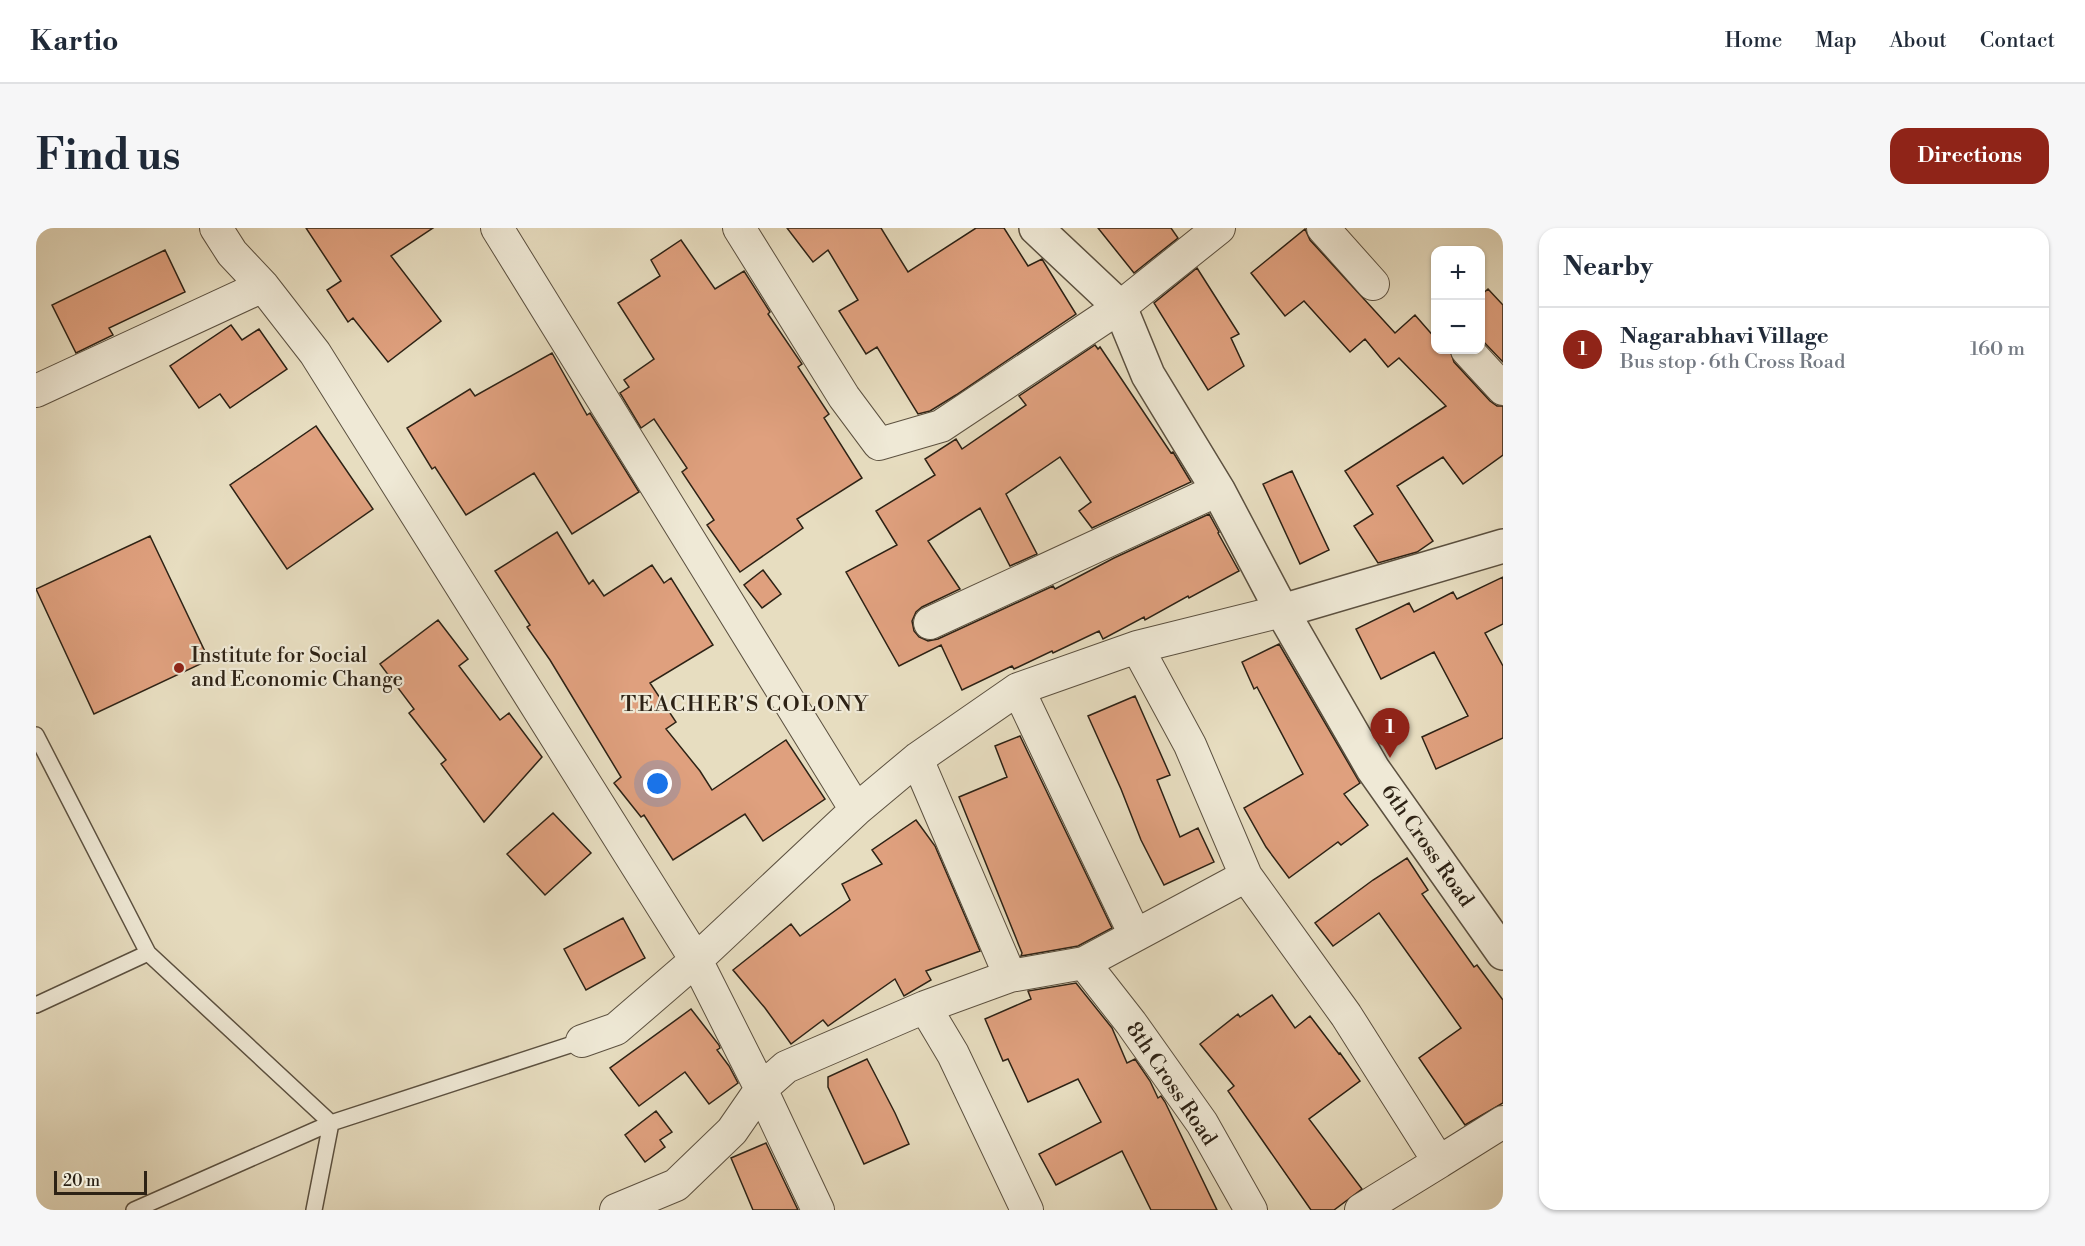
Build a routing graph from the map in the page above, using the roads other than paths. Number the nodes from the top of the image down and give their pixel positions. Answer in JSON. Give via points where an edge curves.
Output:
{"nodes":[{"id":1,"x":216,"y":228,"type":"edge"},
{"id":2,"x":497,"y":228,"type":"edge"},
{"id":3,"x":739,"y":228,"type":"edge"},
{"id":4,"x":1036,"y":228,"type":"edge"},
{"id":5,"x":1219,"y":228,"type":"edge"},
{"id":6,"x":1323,"y":228,"type":"edge"},
{"id":7,"x":1373,"y":284,"type":"dead end"},
{"id":8,"x":262,"y":286,"type":"junction"},
{"id":9,"x":1120,"y":307,"type":"junction"},
{"id":10,"x":1471,"y":354,"type":"edge"},
{"id":11,"x":1503,"y":389,"type":"edge"},
{"id":12,"x":36,"y":391,"type":"edge"},
{"id":13,"x":1218,"y":490,"type":"junction"},
{"id":14,"x":1503,"y":546,"type":"edge"},
{"id":15,"x":1282,"y":611,"type":"junction"},
{"id":16,"x":930,"y":623,"type":"dead end"},
{"id":17,"x":1137,"y":647,"type":"junction"},
{"id":18,"x":1018,"y":689,"type":"junction"},
{"id":19,"x":36,"y":735,"type":"edge"},
{"id":20,"x":917,"y":759,"type":"junction"},
{"id":21,"x":855,"y":810,"type":"junction"},
{"id":22,"x":1246,"y":876,"type":"junction"},
{"id":23,"x":1136,"y":935,"type":"junction"},
{"id":24,"x":148,"y":953,"type":"junction"},
{"id":25,"x":1503,"y":953,"type":"edge"},
{"id":26,"x":696,"y":960,"type":"junction"},
{"id":27,"x":1084,"y":963,"type":"junction"},
{"id":28,"x":1010,"y":976,"type":"junction"},
{"id":29,"x":36,"y":1005,"type":"edge"},
{"id":30,"x":925,"y":1007,"type":"junction"},
{"id":31,"x":582,"y":1041,"type":"joint"},
{"id":32,"x":761,"y":1089,"type":"junction"},
{"id":33,"x":1503,"y":1122,"type":"edge"},
{"id":34,"x":331,"y":1123,"type":"junction"},
{"id":35,"x":1439,"y":1162,"type":"junction"},
{"id":36,"x":134,"y":1210,"type":"edge"},
{"id":37,"x":314,"y":1210,"type":"edge"},
{"id":38,"x":616,"y":1210,"type":"edge"},
{"id":39,"x":818,"y":1210,"type":"edge"},
{"id":40,"x":1026,"y":1210,"type":"edge"},
{"id":41,"x":1251,"y":1210,"type":"edge"},
{"id":42,"x":1361,"y":1210,"type":"edge"}],
"edges":[{"from":1,"to":8,"type":"street","via":[[232,254]]},
{"from":2,"to":21,"type":"street"},
{"from":3,"to":9,"type":"street","via":[[844,397],[879,444],[941,426]]},
{"from":4,"to":9,"type":"street"},
{"from":5,"to":9,"type":"street"},
{"from":6,"to":7,"type":"street"},
{"from":8,"to":12,"type":"street"},
{"from":8,"to":26,"type":"street","via":[[315,352]]},
{"from":9,"to":13,"type":"street","name":"6th Cross Road","via":[[1148,375]]},
{"from":10,"to":11,"type":"street"},
{"from":13,"to":15,"type":"street","name":"6th Cross Road"},
{"from":13,"to":16,"type":"street"},
{"from":14,"to":15,"type":"street"},
{"from":15,"to":17,"type":"street"},
{"from":15,"to":25,"type":"street","name":"6th Cross Road","via":[[1373,769]]},
{"from":17,"to":18,"type":"street"},
{"from":17,"to":22,"type":"street","via":[[1190,744]]},
{"from":18,"to":20,"type":"street"},
{"from":18,"to":23,"type":"street"},
{"from":19,"to":24,"type":"lane"},
{"from":20,"to":21,"type":"street"},
{"from":20,"to":28,"type":"street"},
{"from":21,"to":26,"type":"street"},
{"from":22,"to":23,"type":"street"},
{"from":22,"to":35,"type":"street","via":[[1346,1014]]},
{"from":23,"to":27,"type":"street"},
{"from":24,"to":29,"type":"lane"},
{"from":24,"to":34,"type":"lane"},
{"from":26,"to":31,"type":"street","via":[[616,1029]]},
{"from":26,"to":32,"type":"street"},
{"from":27,"to":28,"type":"street"},
{"from":27,"to":41,"type":"street","name":"8th Cross Road","via":[[1202,1123]]},
{"from":28,"to":30,"type":"street"},
{"from":30,"to":32,"type":"street","via":[[786,1067]]},
{"from":30,"to":40,"type":"street","via":[[953,1054]]},
{"from":31,"to":34,"type":"lane"},
{"from":32,"to":38,"type":"street","via":[[732,1131],[676,1185]]},
{"from":32,"to":39,"type":"street"},
{"from":33,"to":35,"type":"street"},
{"from":34,"to":36,"type":"lane"},
{"from":34,"to":37,"type":"lane"},
{"from":35,"to":42,"type":"street"}]}
